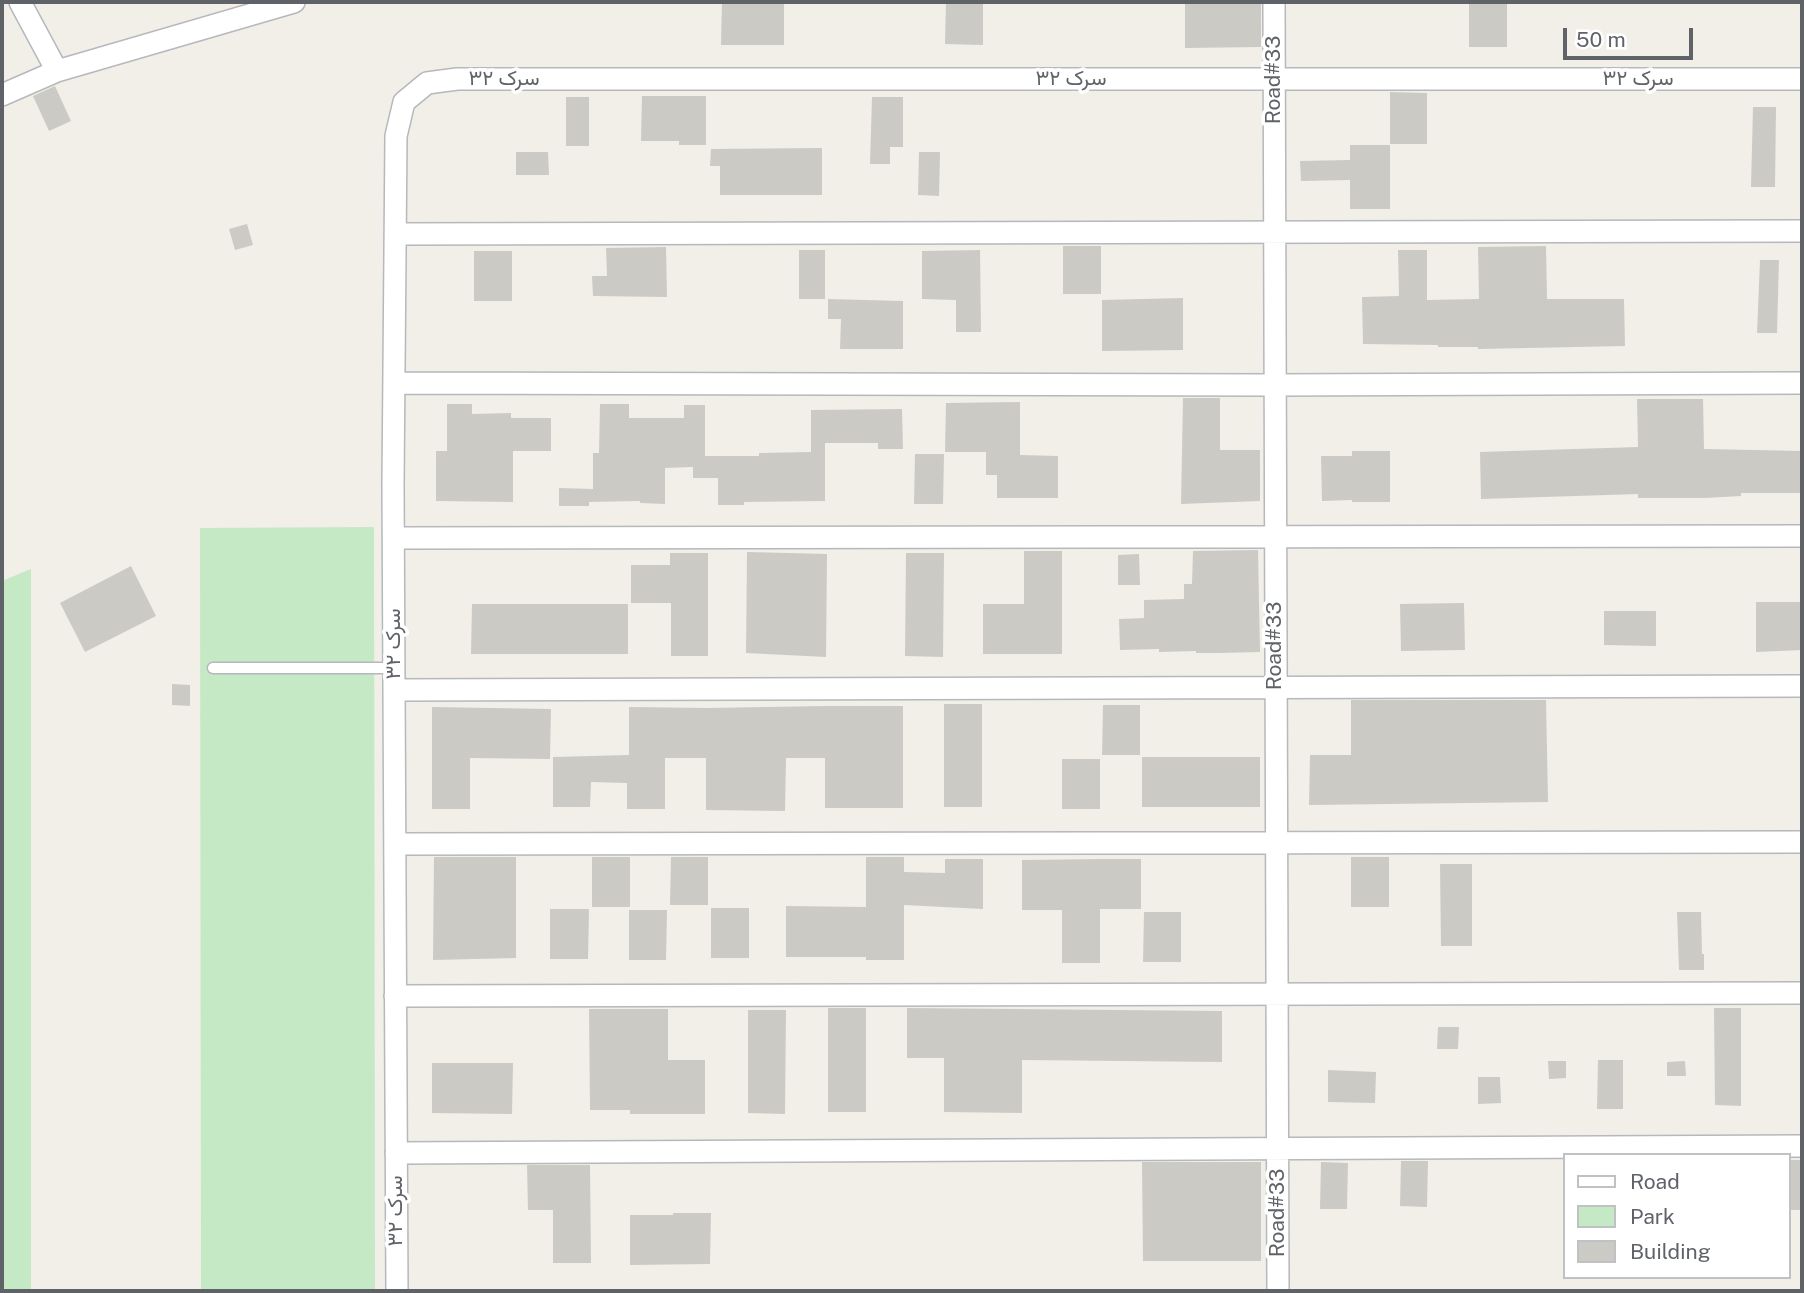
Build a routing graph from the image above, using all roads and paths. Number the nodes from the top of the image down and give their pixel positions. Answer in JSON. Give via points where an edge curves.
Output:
{"nodes":[{"id":1,"x":20,"y":2,"type":"edge"},
{"id":2,"x":294,"y":2,"type":"edge"},
{"id":3,"x":1274,"y":2,"type":"edge"},
{"id":4,"x":57,"y":71,"type":"junction"},
{"id":5,"x":1273,"y":78,"type":"junction"},
{"id":6,"x":1802,"y":79,"type":"edge"},
{"id":7,"x":2,"y":95,"type":"edge"},
{"id":8,"x":1802,"y":231,"type":"edge"},
{"id":9,"x":1274,"y":232,"type":"junction"},
{"id":10,"x":396,"y":234,"type":"junction"},
{"id":11,"x":394,"y":383,"type":"junction"},
{"id":12,"x":1802,"y":383,"type":"edge"},
{"id":13,"x":1274,"y":385,"type":"junction"},
{"id":14,"x":1802,"y":536,"type":"edge"},
{"id":15,"x":1275,"y":537,"type":"junction"},
{"id":16,"x":394,"y":538,"type":"junction"},
{"id":17,"x":213,"y":668,"type":"dead end"},
{"id":18,"x":394,"y":668,"type":"junction"},
{"id":19,"x":1802,"y":686,"type":"edge"},
{"id":20,"x":1276,"y":687,"type":"junction"},
{"id":21,"x":394,"y":690,"type":"junction"},
{"id":22,"x":1276,"y":841,"type":"junction"},
{"id":23,"x":1802,"y":842,"type":"edge"},
{"id":24,"x":395,"y":844,"type":"junction"},
{"id":25,"x":1802,"y":993,"type":"edge"},
{"id":26,"x":1277,"y":994,"type":"junction"},
{"id":27,"x":395,"y":996,"type":"junction"},
{"id":28,"x":1802,"y":1146,"type":"edge"},
{"id":29,"x":1277,"y":1147,"type":"junction"},
{"id":30,"x":396,"y":1153,"type":"junction"},
{"id":31,"x":397,"y":1291,"type":"edge"},
{"id":32,"x":1278,"y":1291,"type":"edge"}],
"edges":[{"from":1,"to":4,"type":"street"},
{"from":2,"to":4,"type":"street"},
{"from":3,"to":5,"type":"street","name":"Road#33"},
{"from":4,"to":7,"type":"street"},
{"from":5,"to":6,"type":"street","name":"سرک ۳۲"},
{"from":5,"to":9,"type":"street","name":"Road#33"},
{"from":5,"to":10,"type":"street","name":"سرک ۳۲","via":[[457,79],[427,83],[404,102],[396,136]]},
{"from":8,"to":9,"type":"street"},
{"from":9,"to":10,"type":"street"},
{"from":9,"to":13,"type":"street","name":"Road#33"},
{"from":10,"to":11,"type":"street","name":"سرک ۳۲"},
{"from":11,"to":13,"type":"street"},
{"from":11,"to":16,"type":"street","name":"سرک ۳۲"},
{"from":12,"to":13,"type":"street"},
{"from":13,"to":15,"type":"street","name":"Road#33"},
{"from":14,"to":15,"type":"street"},
{"from":15,"to":16,"type":"street"},
{"from":15,"to":20,"type":"street","name":"Road#33"},
{"from":16,"to":18,"type":"street","name":"سرک ۳۲"},
{"from":17,"to":18,"type":"lane"},
{"from":18,"to":21,"type":"street","name":"سرک ۳۲"},
{"from":19,"to":20,"type":"street"},
{"from":20,"to":21,"type":"street"},
{"from":20,"to":22,"type":"street","name":"Road#33"},
{"from":21,"to":24,"type":"street","name":"سرک ۳۲"},
{"from":22,"to":23,"type":"street"},
{"from":22,"to":24,"type":"street"},
{"from":22,"to":26,"type":"street","name":"Road#33"},
{"from":24,"to":27,"type":"street","name":"سرک ۳۲"},
{"from":25,"to":26,"type":"street"},
{"from":26,"to":27,"type":"street"},
{"from":26,"to":29,"type":"street","name":"Road#33"},
{"from":27,"to":30,"type":"street","name":"سرک ۳۲"},
{"from":28,"to":29,"type":"street"},
{"from":29,"to":30,"type":"street"},
{"from":29,"to":32,"type":"street","name":"Road#33"},
{"from":30,"to":31,"type":"street","name":"سرک ۳۲"}]}
